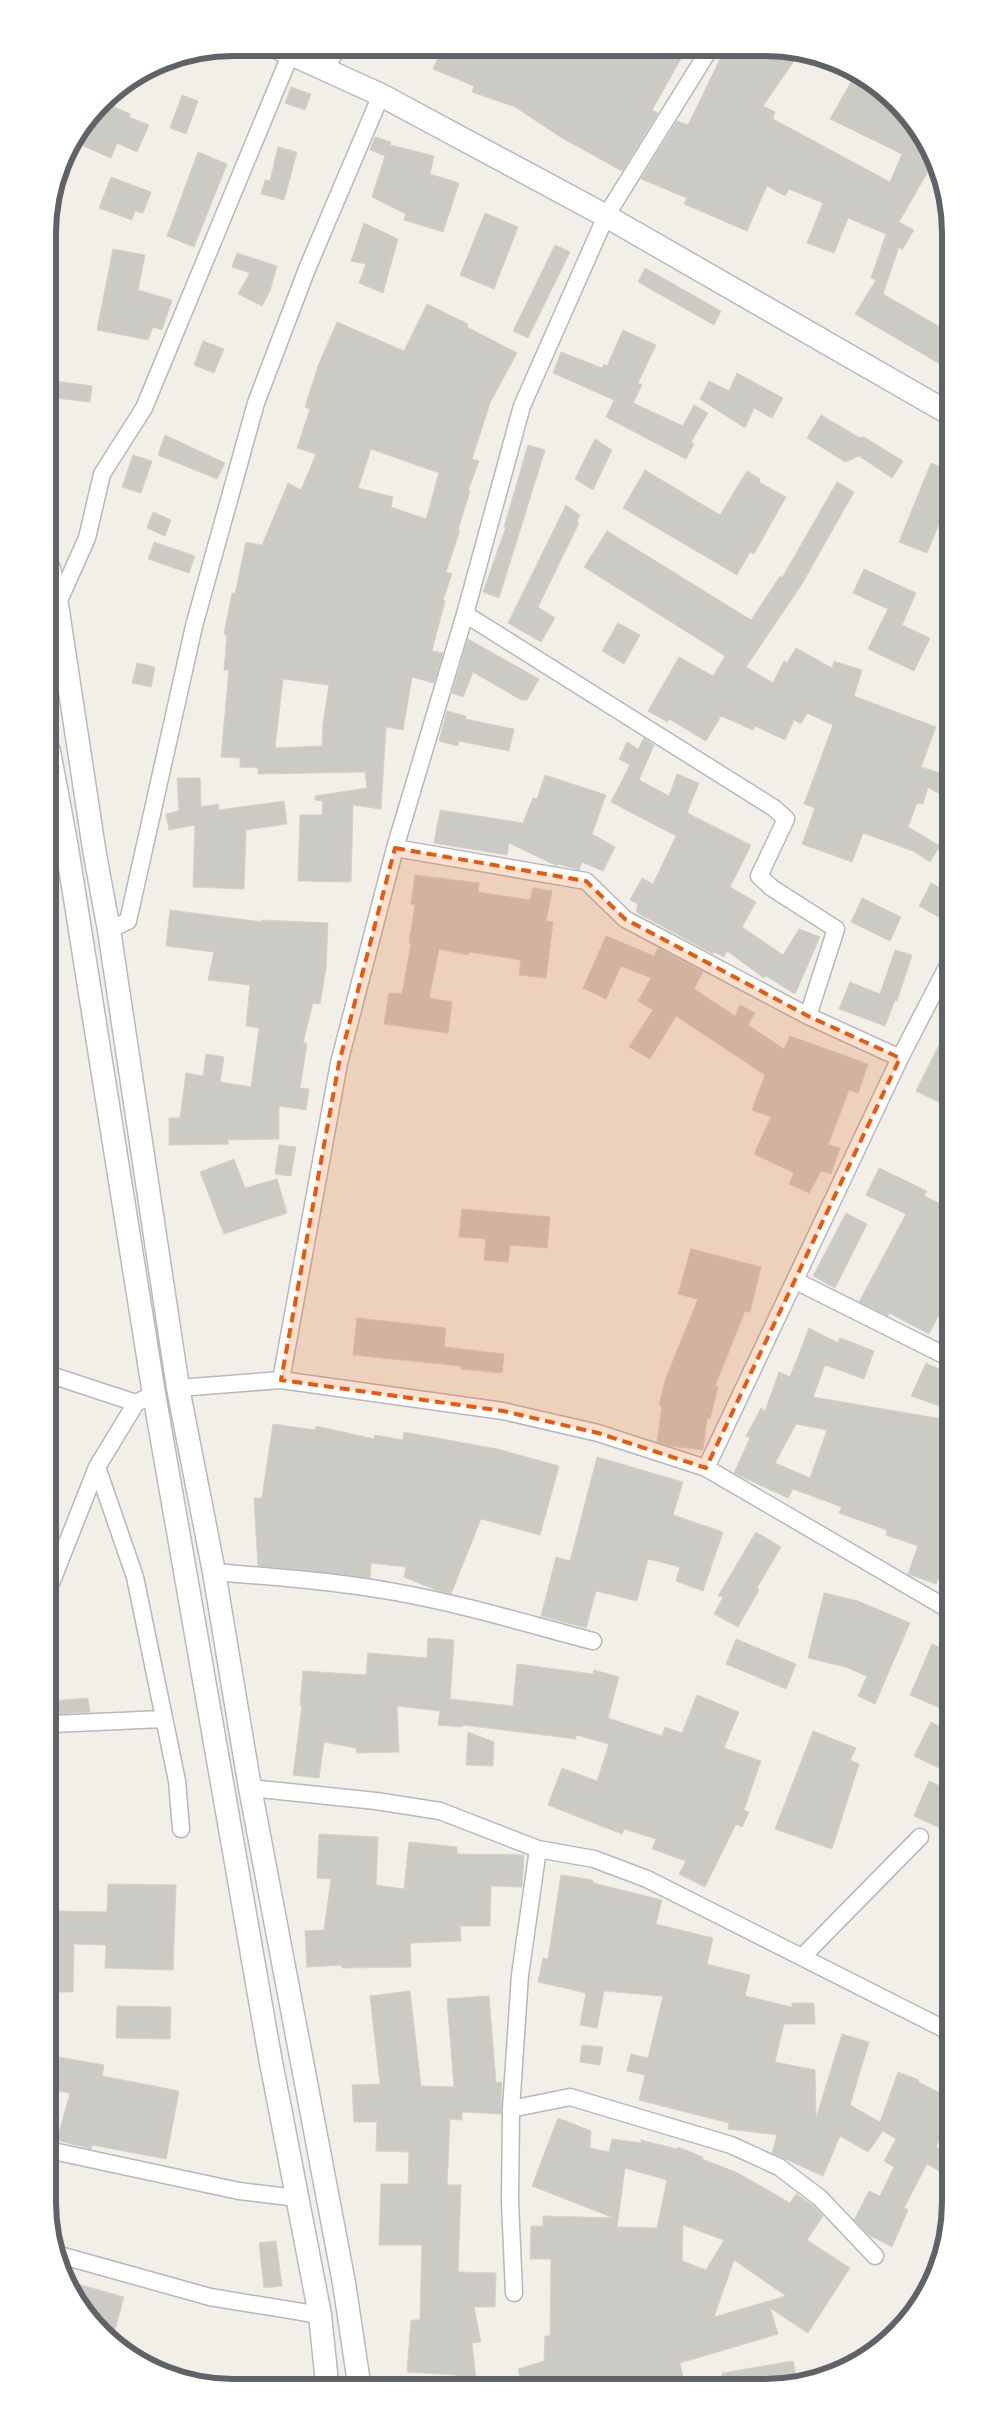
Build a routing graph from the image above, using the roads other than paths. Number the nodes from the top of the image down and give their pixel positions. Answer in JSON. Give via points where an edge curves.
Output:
{"nodes":[{"id":1,"x":705,"y":56,"type":"edge"},
{"id":2,"x":282,"y":57,"type":"edge"},
{"id":3,"x":297,"y":57,"type":"edge"},
{"id":4,"x":332,"y":57,"type":"edge"},
{"id":5,"x":324,"y":69,"type":"junction"},
{"id":6,"x":381,"y":96,"type":"junction"},
{"id":7,"x":606,"y":216,"type":"junction"},
{"id":8,"x":942,"y":409,"type":"edge"},
{"id":9,"x":56,"y":600,"type":"edge"},
{"id":10,"x":57,"y":605,"type":"junction"},
{"id":11,"x":465,"y":614,"type":"junction"},
{"id":12,"x":56,"y":785,"type":"edge"},
{"id":13,"x":395,"y":848,"type":"junction"},
{"id":14,"x":108,"y":930,"type":"junction"},
{"id":15,"x":942,"y":975,"type":"edge"},
{"id":16,"x":808,"y":1016,"type":"junction"},
{"id":17,"x":900,"y":1058,"type":"junction"},
{"id":18,"x":796,"y":1280,"type":"junction"},
{"id":19,"x":942,"y":1353,"type":"edge"},
{"id":20,"x":56,"y":1376,"type":"edge"},
{"id":21,"x":281,"y":1380,"type":"junction"},
{"id":22,"x":178,"y":1388,"type":"junction"},
{"id":23,"x":145,"y":1398,"type":"junction"},
{"id":24,"x":97,"y":1467,"type":"junction"},
{"id":25,"x":706,"y":1468,"type":"junction"},
{"id":26,"x":56,"y":1570,"type":"edge"},
{"id":27,"x":214,"y":1572,"type":"junction"},
{"id":28,"x":942,"y":1606,"type":"edge"},
{"id":29,"x":593,"y":1641,"type":"dead end"},
{"id":30,"x":163,"y":1719,"type":"junction"},
{"id":31,"x":56,"y":1724,"type":"edge"},
{"id":32,"x":250,"y":1788,"type":"junction"},
{"id":33,"x":181,"y":1829,"type":"dead end"},
{"id":34,"x":920,"y":1837,"type":"dead end"},
{"id":35,"x":538,"y":1849,"type":"junction"},
{"id":36,"x":803,"y":1956,"type":"junction"},
{"id":37,"x":942,"y":2028,"type":"edge"},
{"id":38,"x":511,"y":2109,"type":"junction"},
{"id":39,"x":56,"y":2151,"type":"edge"},
{"id":40,"x":297,"y":2198,"type":"junction"},
{"id":41,"x":875,"y":2256,"type":"dead end"},
{"id":42,"x":65,"y":2257,"type":"edge"},
{"id":43,"x":514,"y":2293,"type":"dead end"},
{"id":44,"x":320,"y":2315,"type":"junction"},
{"id":45,"x":327,"y":2379,"type":"edge"},
{"id":46,"x":358,"y":2379,"type":"edge"}],
"edges":[{"from":1,"to":7,"type":"street"},
{"from":2,"to":10,"type":"street","via":[[144,408],[102,474],[87,538]]},
{"from":3,"to":5,"type":"main road"},
{"from":4,"to":5,"type":"street"},
{"from":5,"to":6,"type":"main road"},
{"from":6,"to":7,"type":"main road"},
{"from":6,"to":14,"type":"street","via":[[307,269],[256,403],[194,626],[128,920]]},
{"from":7,"to":8,"type":"main road"},
{"from":7,"to":11,"type":"street","via":[[522,406]]},
{"from":9,"to":10,"type":"main road"},
{"from":10,"to":14,"type":"main road"},
{"from":11,"to":13,"type":"street"},
{"from":11,"to":16,"type":"street","via":[[774,808],[786,819],[759,876],[772,888],[836,929]]},
{"from":12,"to":23,"type":"main road"},
{"from":13,"to":16,"type":"street","via":[[586,881],[625,919]]},
{"from":13,"to":21,"type":"street","via":[[339,1063]]},
{"from":14,"to":22,"type":"main road"},
{"from":15,"to":17,"type":"street"},
{"from":16,"to":17,"type":"street"},
{"from":17,"to":18,"type":"street"},
{"from":18,"to":19,"type":"street"},
{"from":18,"to":25,"type":"street"},
{"from":20,"to":23,"type":"street"},
{"from":21,"to":22,"type":"street"},
{"from":21,"to":25,"type":"street","via":[[503,1411],[598,1433]]},
{"from":22,"to":27,"type":"main road"},
{"from":23,"to":24,"type":"street"},
{"from":23,"to":40,"type":"main road"},
{"from":24,"to":26,"type":"street"},
{"from":24,"to":30,"type":"street","via":[[135,1578]]},
{"from":25,"to":28,"type":"street"},
{"from":27,"to":29,"type":"street","via":[[320,1581],[395,1592]]},
{"from":27,"to":32,"type":"main road"},
{"from":30,"to":31,"type":"street"},
{"from":30,"to":33,"type":"street","via":[[177,1781]]},
{"from":32,"to":35,"type":"street","via":[[440,1811]]},
{"from":32,"to":46,"type":"main road","via":[[344,2282]]},
{"from":34,"to":36,"type":"street"},
{"from":35,"to":36,"type":"street","via":[[594,1859],[646,1880]]},
{"from":35,"to":38,"type":"street","via":[[520,1975]]},
{"from":36,"to":37,"type":"street"},
{"from":38,"to":41,"type":"street","via":[[570,2097],[731,2145],[779,2167],[820,2198]]},
{"from":38,"to":43,"type":"street"},
{"from":39,"to":40,"type":"street","via":[[239,2191]]},
{"from":40,"to":44,"type":"main road"},
{"from":42,"to":44,"type":"street","via":[[210,2297]]},
{"from":44,"to":45,"type":"main road"}]}
